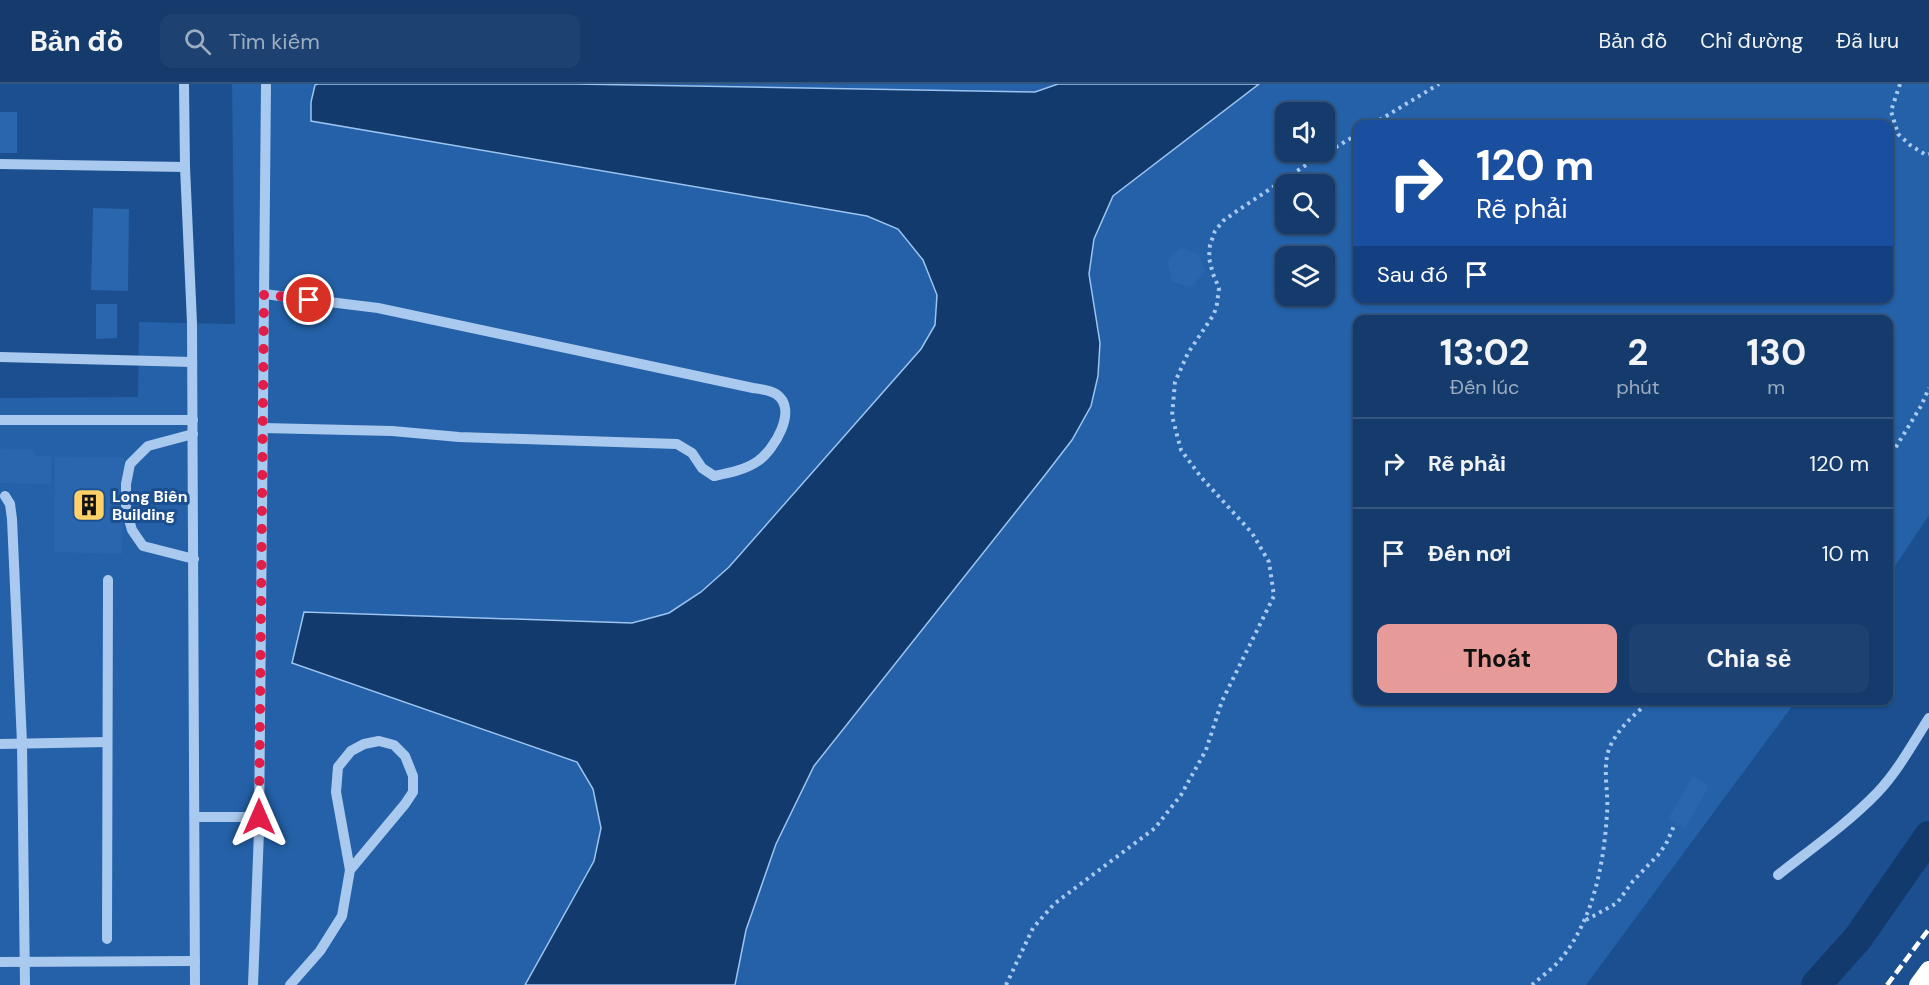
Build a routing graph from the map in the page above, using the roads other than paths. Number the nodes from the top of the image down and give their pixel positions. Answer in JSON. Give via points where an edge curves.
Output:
{"nodes":[{"id":1,"x":184,"y":84,"type":"edge"},
{"id":2,"x":266,"y":84,"type":"edge"},
{"id":3,"x":0,"y":164,"type":"edge"},
{"id":4,"x":185,"y":167,"type":"junction"},
{"id":5,"x":264,"y":294,"type":"junction"},
{"id":6,"x":0,"y":357,"type":"edge"},
{"id":7,"x":192,"y":362,"type":"junction"},
{"id":8,"x":0,"y":420,"type":"edge"},
{"id":9,"x":193,"y":420,"type":"junction"},
{"id":10,"x":262,"y":428,"type":"junction"},
{"id":11,"x":193,"y":434,"type":"junction"},
{"id":12,"x":5,"y":496,"type":"dead end"},
{"id":13,"x":194,"y":559,"type":"junction"},
{"id":14,"x":108,"y":580,"type":"dead end"},
{"id":15,"x":1929,"y":718,"type":"edge"},
{"id":16,"x":107,"y":742,"type":"junction"},
{"id":17,"x":22,"y":743,"type":"junction"},
{"id":18,"x":0,"y":744,"type":"edge"},
{"id":19,"x":195,"y":817,"type":"junction"},
{"id":20,"x":259,"y":817,"type":"junction"},
{"id":21,"x":350,"y":870,"type":"junction"},
{"id":22,"x":1778,"y":875,"type":"dead end"},
{"id":23,"x":107,"y":939,"type":"dead end"},
{"id":24,"x":0,"y":962,"type":"edge"},
{"id":25,"x":24,"y":962,"type":"junction"},
{"id":26,"x":195,"y":962,"type":"junction"},
{"id":27,"x":1929,"y":970,"type":"edge"},
{"id":28,"x":25,"y":985,"type":"edge"},
{"id":29,"x":195,"y":985,"type":"edge"},
{"id":30,"x":253,"y":985,"type":"edge"},
{"id":31,"x":290,"y":985,"type":"edge"},
{"id":32,"x":1918,"y":985,"type":"edge"}],
"edges":[{"from":1,"to":4,"type":"street"},
{"from":2,"to":5,"type":"street"},
{"from":3,"to":4,"type":"street"},
{"from":4,"to":7,"type":"street"},
{"from":5,"to":10,"type":"street"},
{"from":5,"to":10,"type":"street","via":[[378,308],[776,393],[785,405],[785,419],[780,434],[759,461],[714,476],[702,468],[692,453],[676,444]]},
{"from":6,"to":7,"type":"street"},
{"from":7,"to":9,"type":"street"},
{"from":8,"to":9,"type":"street"},
{"from":9,"to":11,"type":"street"},
{"from":10,"to":20,"type":"street"},
{"from":11,"to":13,"type":"street"},
{"from":11,"to":13,"type":"street","via":[[148,446],[130,464],[126,509],[132,530],[143,546]]},
{"from":12,"to":17,"type":"street","via":[[12,519]]},
{"from":13,"to":19,"type":"street"},
{"from":14,"to":16,"type":"street"},
{"from":15,"to":22,"type":"street","via":[[1877,792],[1840,827]]},
{"from":16,"to":17,"type":"street"},
{"from":16,"to":23,"type":"street"},
{"from":17,"to":18,"type":"street"},
{"from":17,"to":25,"type":"street"},
{"from":19,"to":20,"type":"street"},
{"from":19,"to":26,"type":"street"},
{"from":20,"to":30,"type":"street"},
{"from":21,"to":21,"type":"street","via":[[336,792],[338,767],[351,751],[364,744],[379,741],[394,745],[405,756],[413,776],[413,792]]},
{"from":21,"to":31,"type":"street","via":[[342,916],[320,951]]},
{"from":24,"to":25,"type":"street"},
{"from":25,"to":26,"type":"street"},
{"from":25,"to":28,"type":"street"},
{"from":26,"to":29,"type":"street"},
{"from":27,"to":32,"type":"highway"}]}
